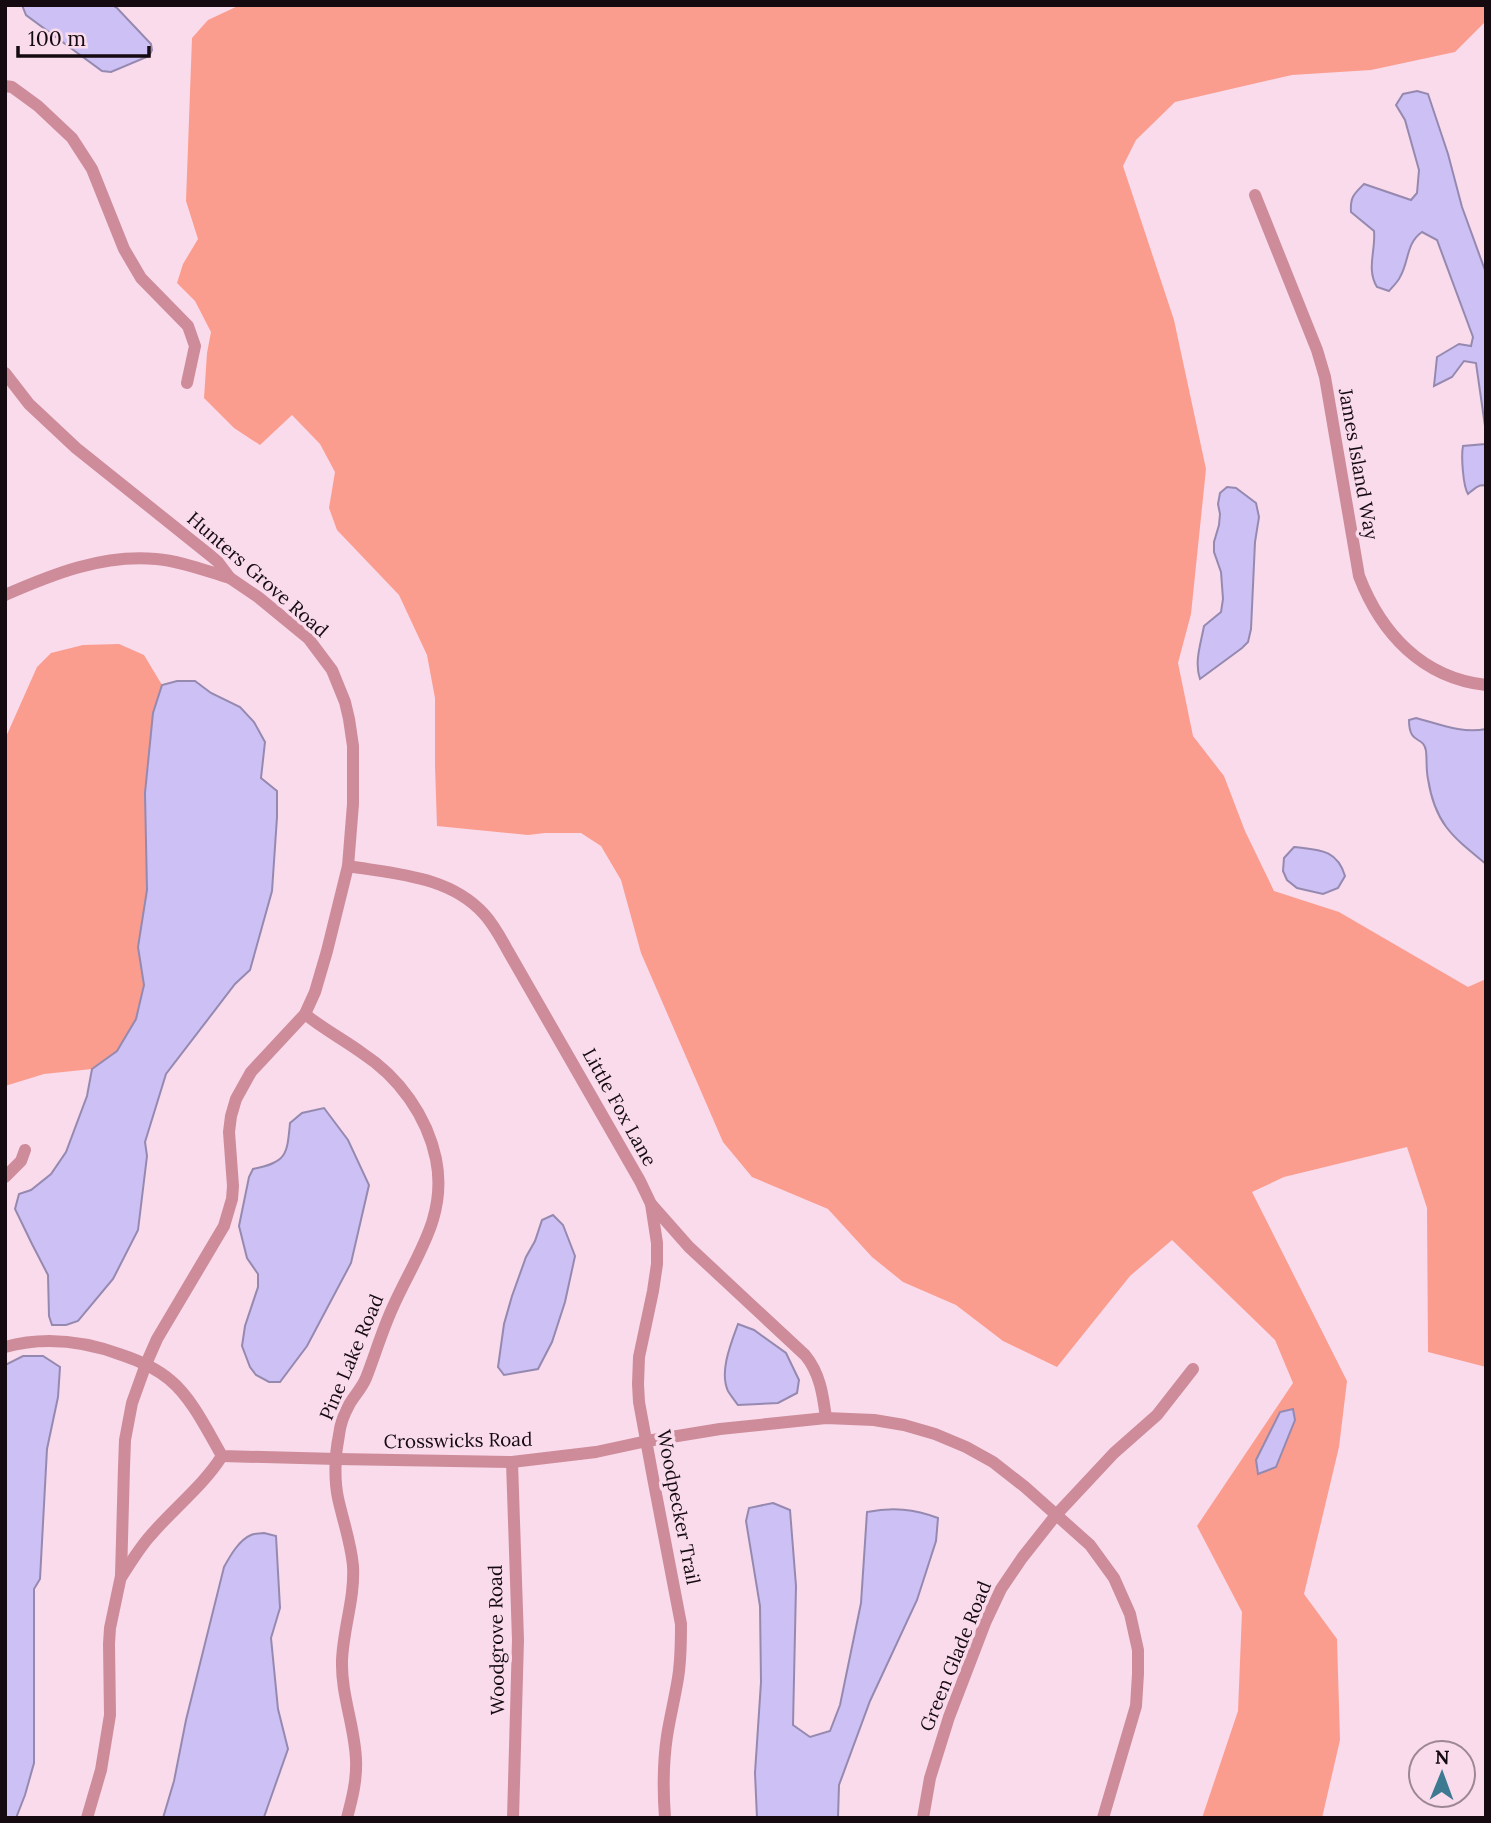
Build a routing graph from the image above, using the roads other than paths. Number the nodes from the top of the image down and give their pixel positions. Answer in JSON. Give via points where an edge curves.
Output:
{"nodes":[{"id":1,"x":5,"y":86,"type":"edge"},
{"id":2,"x":1255,"y":195,"type":"dead end"},
{"id":3,"x":5,"y":373,"type":"edge"},
{"id":4,"x":187,"y":383,"type":"dead end"},
{"id":5,"x":230,"y":578,"type":"junction"},
{"id":6,"x":5,"y":595,"type":"edge"},
{"id":7,"x":1486,"y":685,"type":"edge"},
{"id":8,"x":348,"y":866,"type":"junction"},
{"id":9,"x":305,"y":1014,"type":"junction"},
{"id":10,"x":25,"y":1150,"type":"dead end"},
{"id":11,"x":5,"y":1177,"type":"edge"},
{"id":12,"x":651,"y":1204,"type":"junction"},
{"id":13,"x":5,"y":1347,"type":"edge"},
{"id":14,"x":146,"y":1364,"type":"junction"},
{"id":15,"x":1193,"y":1368,"type":"dead end"},
{"id":16,"x":826,"y":1418,"type":"junction"},
{"id":17,"x":647,"y":1441,"type":"junction"},
{"id":18,"x":222,"y":1456,"type":"junction"},
{"id":19,"x":337,"y":1460,"type":"junction"},
{"id":20,"x":512,"y":1461,"type":"junction"},
{"id":21,"x":1056,"y":1515,"type":"junction"},
{"id":22,"x":121,"y":1576,"type":"junction"},
{"id":23,"x":88,"y":1818,"type":"edge"},
{"id":24,"x":347,"y":1818,"type":"edge"},
{"id":25,"x":513,"y":1818,"type":"edge"},
{"id":26,"x":665,"y":1818,"type":"edge"},
{"id":27,"x":923,"y":1818,"type":"edge"},
{"id":28,"x":1103,"y":1818,"type":"edge"}],
"edges":[{"from":1,"to":4,"type":"street","via":[[47,114],[72,138],[92,169],[124,248],[142,278],[188,326],[195,346]]},
{"from":2,"to":7,"type":"street","name":"James Island Way","via":[[1325,377],[1359,576],[1367,597],[1405,649],[1459,680]]},
{"from":3,"to":5,"type":"street","name":"Hunters Grove Road","via":[[29,404],[76,449],[211,556]]},
{"from":5,"to":6,"type":"street","via":[[159,559],[110,560],[71,569]]},
{"from":5,"to":8,"type":"street","name":"Hunters Grove Road","via":[[308,638],[336,681],[353,746]]},
{"from":8,"to":9,"type":"street","name":"Hunters Grove Road","via":[[327,951]]},
{"from":8,"to":12,"type":"street","name":"Little Fox Lane","via":[[432,881],[463,896],[484,914]]},
{"from":9,"to":14,"type":"street","name":"Hunters Grove Road","via":[[251,1072],[236,1099],[229,1132],[233,1186],[228,1214]]},
{"from":9,"to":19,"type":"street","name":"Pine Lake Road","via":[[378,1064],[402,1089],[425,1125],[436,1159],[438,1185],[430,1233],[393,1307],[365,1379],[345,1413]]},
{"from":10,"to":11,"type":"street"},
{"from":12,"to":16,"type":"street","name":"Little Fox Lane","via":[[689,1247],[805,1355],[819,1381]]},
{"from":12,"to":17,"type":"street","name":"Woodpecker Trail","via":[[657,1264],[638,1384]]},
{"from":13,"to":14,"type":"street","via":[[62,1341],[98,1346]]},
{"from":14,"to":18,"type":"street","via":[[179,1389]]},
{"from":14,"to":22,"type":"street","name":"Hunters Grove Road","via":[[125,1440]]},
{"from":15,"to":21,"type":"street","name":"Green Glade Road","via":[[1157,1415]]},
{"from":16,"to":17,"type":"street","name":"Crosswicks Road"},
{"from":16,"to":21,"type":"street","name":"Crosswicks Road","via":[[904,1425],[967,1447],[993,1462]]},
{"from":17,"to":20,"type":"street","name":"Crosswicks Road"},
{"from":17,"to":26,"type":"street","name":"Woodpecker Trail","via":[[681,1624],[679,1677],[664,1763]]},
{"from":18,"to":19,"type":"street","name":"Crosswicks Road"},
{"from":18,"to":22,"type":"street","via":[[150,1535]]},
{"from":19,"to":20,"type":"street","name":"Crosswicks Road"},
{"from":19,"to":24,"type":"street","name":"Pine Lake Road","via":[[338,1496],[353,1566],[342,1661],[356,1761]]},
{"from":20,"to":25,"type":"street","name":"Woodgrove Road","via":[[518,1640]]},
{"from":21,"to":27,"type":"street","name":"Green Glade Road","via":[[1001,1589],[985,1622],[939,1749]]},
{"from":21,"to":28,"type":"street","name":"Crosswicks Road","via":[[1090,1545],[1114,1578],[1130,1614],[1138,1650],[1136,1706]]},
{"from":22,"to":23,"type":"street","name":"Hunters Grove Road","via":[[110,1628],[108,1737]]}]}
